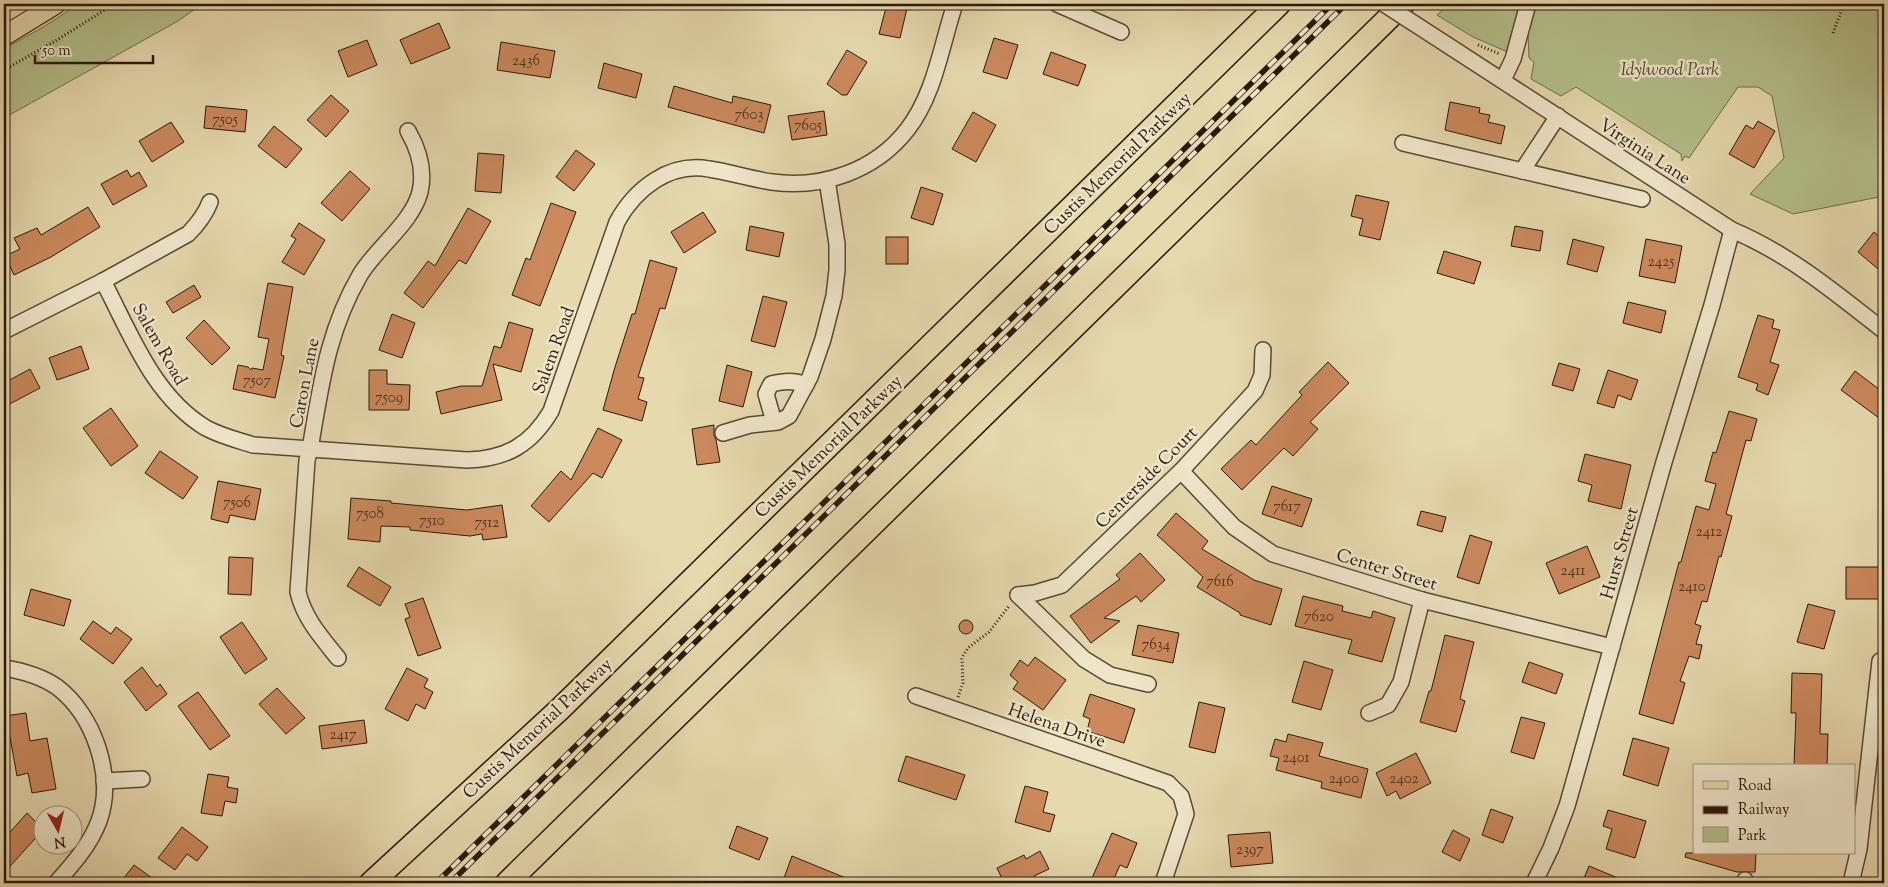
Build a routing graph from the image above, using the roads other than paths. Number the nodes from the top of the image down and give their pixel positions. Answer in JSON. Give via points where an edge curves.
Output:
{"nodes":[{"id":1,"x":56,"y":4,"type":"edge"},
{"id":2,"x":955,"y":4,"type":"edge"},
{"id":3,"x":1057,"y":4,"type":"edge"},
{"id":4,"x":1278,"y":4,"type":"edge"},
{"id":5,"x":1384,"y":4,"type":"edge"},
{"id":6,"x":1402,"y":4,"type":"edge"},
{"id":7,"x":1528,"y":4,"type":"edge"},
{"id":8,"x":1122,"y":32,"type":"dead end"},
{"id":9,"x":4,"y":36,"type":"edge"},
{"id":10,"x":1503,"y":80,"type":"junction"},
{"id":11,"x":1558,"y":116,"type":"junction"},
{"id":12,"x":408,"y":131,"type":"dead end"},
{"id":13,"x":1403,"y":143,"type":"dead end"},
{"id":14,"x":1522,"y":171,"type":"junction"},
{"id":15,"x":827,"y":180,"type":"junction"},
{"id":16,"x":1642,"y":199,"type":"dead end"},
{"id":17,"x":210,"y":202,"type":"dead end"},
{"id":18,"x":1732,"y":230,"type":"junction"},
{"id":19,"x":103,"y":281,"type":"junction"},
{"id":20,"x":4,"y":331,"type":"edge"},
{"id":21,"x":1884,"y":331,"type":"edge"},
{"id":22,"x":1263,"y":350,"type":"dead end"},
{"id":23,"x":806,"y":385,"type":"junction"},
{"id":24,"x":774,"y":422,"type":"junction"},
{"id":25,"x":724,"y":433,"type":"dead end"},
{"id":26,"x":310,"y":449,"type":"junction"},
{"id":27,"x":1181,"y":471,"type":"junction"},
{"id":28,"x":1422,"y":600,"type":"junction"},
{"id":29,"x":1612,"y":646,"type":"junction"},
{"id":30,"x":338,"y":658,"type":"dead end"},
{"id":31,"x":1880,"y":661,"type":"dead end"},
{"id":32,"x":4,"y":668,"type":"edge"},
{"id":33,"x":1148,"y":684,"type":"dead end"},
{"id":34,"x":916,"y":696,"type":"dead end"},
{"id":35,"x":1368,"y":713,"type":"dead end"},
{"id":36,"x":142,"y":779,"type":"dead end"},
{"id":37,"x":104,"y":781,"type":"junction"},
{"id":38,"x":56,"y":883,"type":"edge"},
{"id":39,"x":371,"y":883,"type":"edge"},
{"id":40,"x":507,"y":883,"type":"edge"},
{"id":41,"x":1163,"y":883,"type":"edge"},
{"id":42,"x":1534,"y":883,"type":"edge"},
{"id":43,"x":1851,"y":883,"type":"edge"}],
"edges":[{"from":1,"to":9,"type":"main road"},
{"from":2,"to":15,"type":"street","name":"Salem Road","via":[[930,88],[906,131],[870,163]]},
{"from":3,"to":8,"type":"street"},
{"from":4,"to":39,"type":"highway","name":"Custis Memorial Parkway","via":[[560,709]]},
{"from":5,"to":10,"type":"street","name":"Virginia Lane","bridge":true},
{"from":6,"to":40,"type":"highway"},
{"from":7,"to":10,"type":"street","via":[[1513,58]]},
{"from":10,"to":11,"type":"street","name":"Virginia Lane"},
{"from":11,"to":14,"type":"street"},
{"from":11,"to":18,"type":"street","name":"Virginia Lane"},
{"from":12,"to":26,"type":"street","name":"Caron Lane","via":[[421,162],[419,194],[412,210],[366,267],[345,302],[325,364]]},
{"from":13,"to":14,"type":"street"},
{"from":14,"to":16,"type":"street"},
{"from":15,"to":23,"type":"street","via":[[837,244],[837,270],[823,339]]},
{"from":15,"to":26,"type":"street","name":"Salem Road","via":[[772,182],[707,168],[691,168],[664,175],[634,196],[617,222],[551,411],[531,438],[516,448],[493,458],[467,460]]},
{"from":17,"to":19,"type":"street","via":[[205,214],[188,234]]},
{"from":18,"to":21,"type":"street","name":"Virginia Lane","via":[[1801,267]]},
{"from":18,"to":29,"type":"street","name":"Hurst Street"},
{"from":19,"to":20,"type":"street"},
{"from":19,"to":26,"type":"street","name":"Salem Road","via":[[154,378],[172,402],[189,416],[228,438],[253,445]]},
{"from":22,"to":27,"type":"street","name":"Centerside Court","via":[[1262,375],[1255,391]]},
{"from":23,"to":24,"type":"street","via":[[790,416]]},
{"from":23,"to":24,"type":"street","via":[[797,381],[771,384],[766,394]]},
{"from":24,"to":25,"type":"street"},
{"from":26,"to":30,"type":"street","name":"Caron Lane","via":[[298,592],[309,620]]},
{"from":27,"to":28,"type":"street","name":"Center Street","via":[[1234,526],[1273,554]]},
{"from":27,"to":33,"type":"street","name":"Centerside Court","via":[[1062,585],[1018,595],[1084,659],[1110,675]]},
{"from":28,"to":29,"type":"street","name":"Center Street"},
{"from":28,"to":35,"type":"street","via":[[1401,682],[1388,705]]},
{"from":29,"to":42,"type":"street","name":"Hurst Street","via":[[1567,806]]},
{"from":31,"to":43,"type":"street","via":[[1859,849]]},
{"from":32,"to":37,"type":"street","via":[[40,677],[70,699],[93,736]]},
{"from":34,"to":41,"type":"street","name":"Helena Drive","via":[[1168,783],[1181,796],[1186,814]]},
{"from":36,"to":37,"type":"street"},
{"from":37,"to":38,"type":"street","via":[[99,820],[88,844]]}]}
